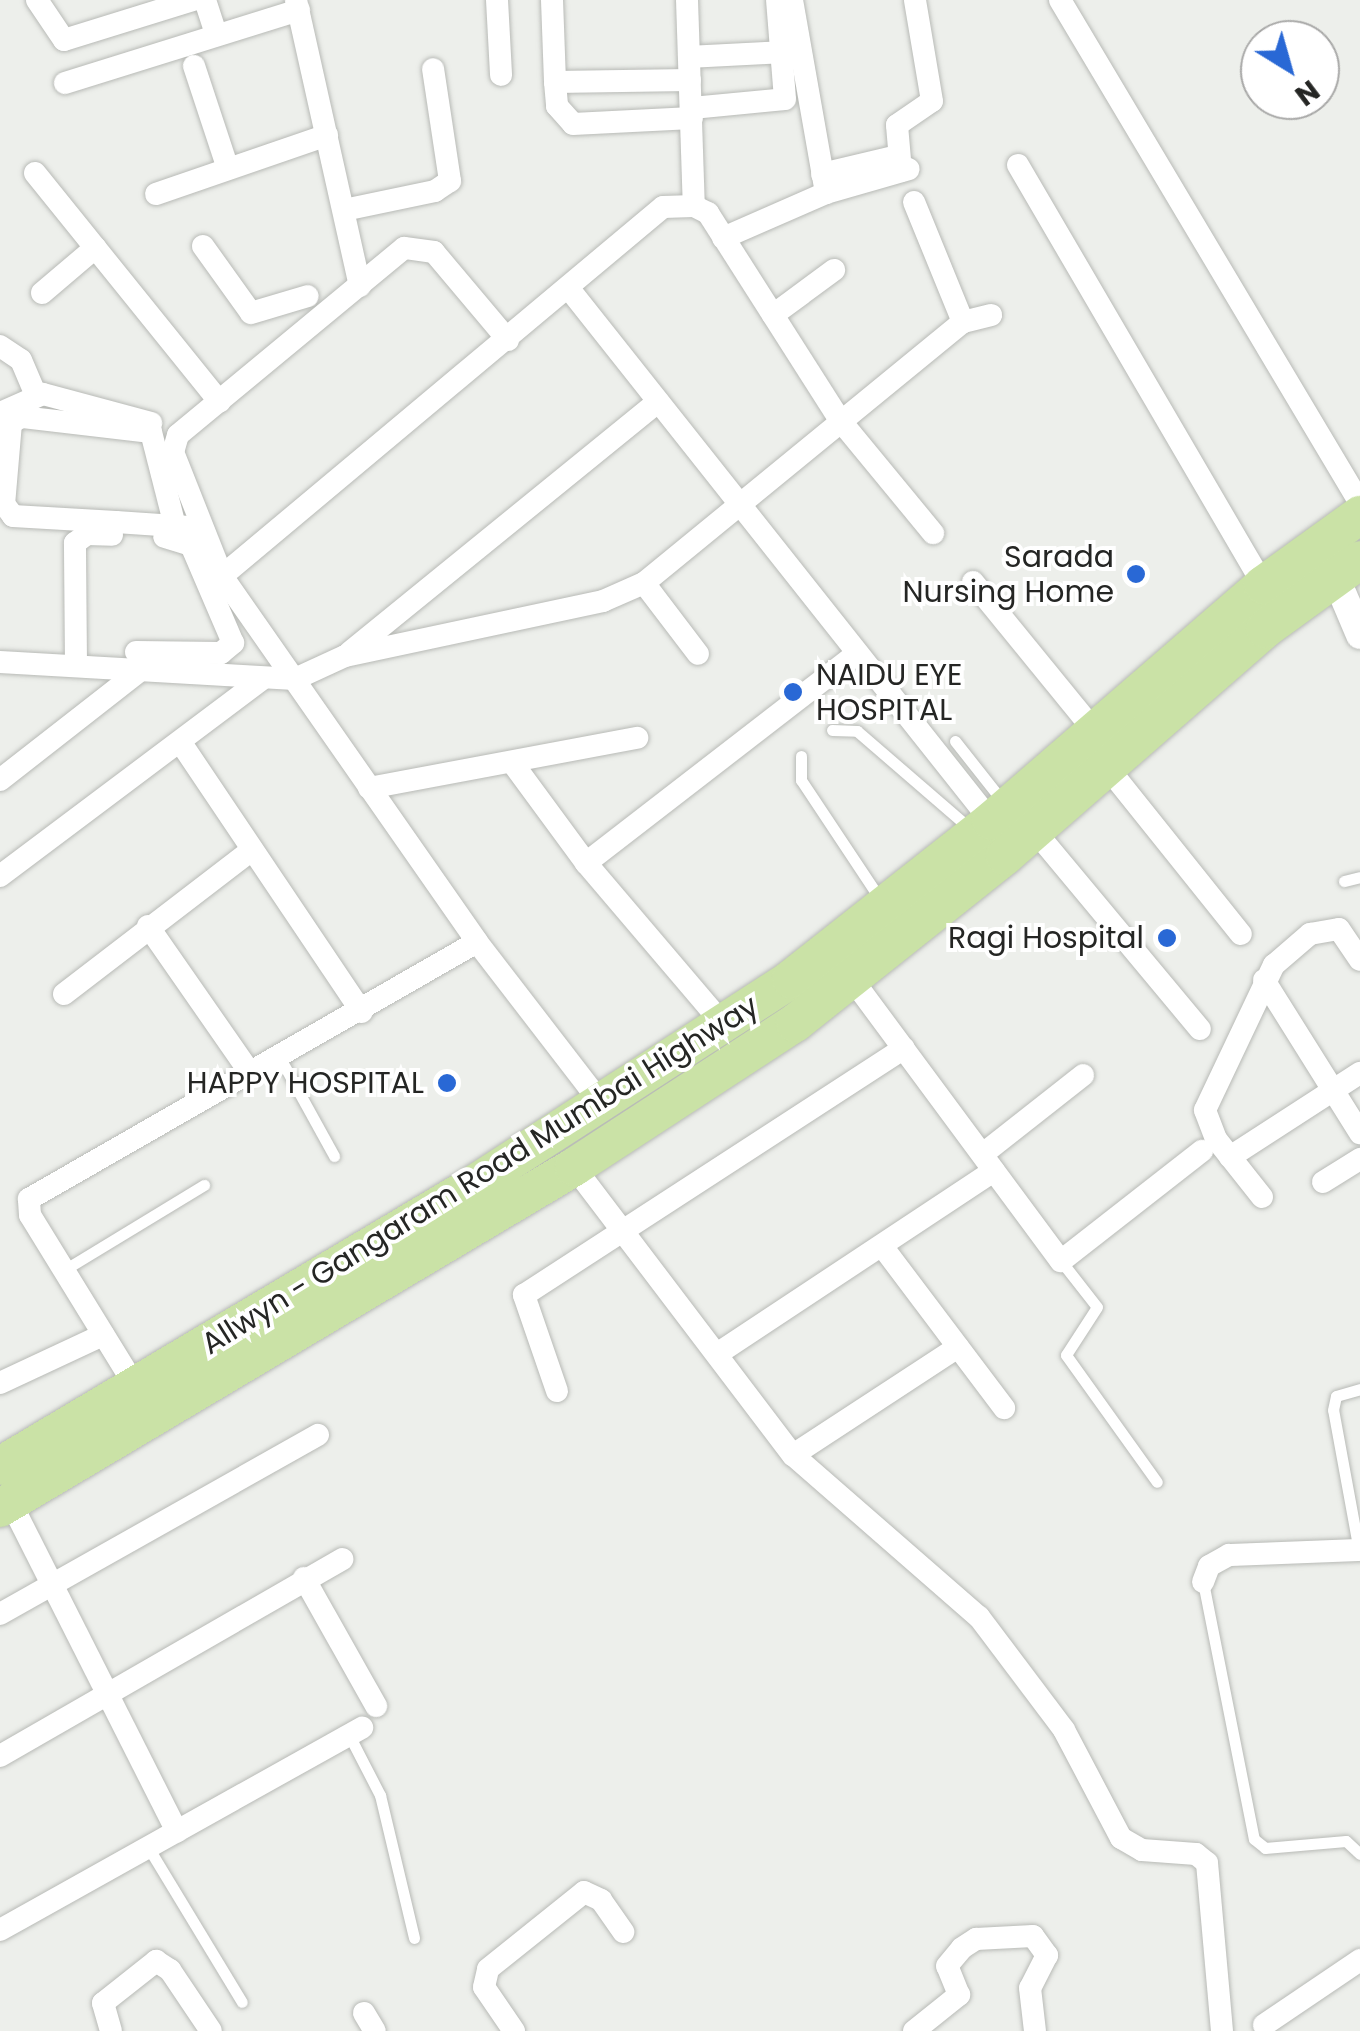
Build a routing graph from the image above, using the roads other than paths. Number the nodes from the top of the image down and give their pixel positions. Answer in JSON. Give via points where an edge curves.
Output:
{"nodes":[{"id":1,"x":37,"y":0,"type":"edge"},
{"id":2,"x":193,"y":0,"type":"edge"},
{"id":3,"x":206,"y":0,"type":"edge"},
{"id":4,"x":498,"y":0,"type":"edge"},
{"id":5,"x":552,"y":0,"type":"edge"},
{"id":6,"x":686,"y":0,"type":"edge"},
{"id":7,"x":777,"y":0,"type":"edge"},
{"id":8,"x":792,"y":0,"type":"edge"},
{"id":9,"x":915,"y":0,"type":"edge"},
{"id":10,"x":1060,"y":0,"type":"edge"},
{"id":11,"x":298,"y":5,"type":"edge"},
{"id":12,"x":216,"y":34,"type":"junction"},
{"id":13,"x":86,"y":35,"type":"junction"},
{"id":14,"x":784,"y":52,"type":"junction"},
{"id":15,"x":194,"y":66,"type":"dead end"},
{"id":16,"x":433,"y":69,"type":"dead end"},
{"id":17,"x":689,"y":69,"type":"junction"},
{"id":18,"x":101,"y":71,"type":"junction"},
{"id":19,"x":501,"y":75,"type":"dead end"},
{"id":20,"x":65,"y":82,"type":"dead end"},
{"id":21,"x":555,"y":82,"type":"junction"},
{"id":22,"x":692,"y":113,"type":"junction"},
{"id":23,"x":327,"y":134,"type":"junction"},
{"id":24,"x":1018,"y":165,"type":"dead end"},
{"id":25,"x":228,"y":169,"type":"junction"},
{"id":26,"x":34,"y":172,"type":"dead end"},
{"id":27,"x":824,"y":183,"type":"junction"},
{"id":28,"x":156,"y":194,"type":"dead end"},
{"id":29,"x":914,"y":202,"type":"dead end"},
{"id":30,"x":694,"y":206,"type":"junction"},
{"id":31,"x":344,"y":210,"type":"junction"},
{"id":32,"x":723,"y":238,"type":"junction"},
{"id":33,"x":203,"y":246,"type":"dead end"},
{"id":34,"x":95,"y":248,"type":"junction"},
{"id":35,"x":834,"y":270,"type":"dead end"},
{"id":36,"x":360,"y":286,"type":"junction"},
{"id":37,"x":570,"y":290,"type":"junction"},
{"id":38,"x":42,"y":293,"type":"dead end"},
{"id":39,"x":773,"y":315,"type":"junction"},
{"id":40,"x":991,"y":315,"type":"dead end"},
{"id":41,"x":963,"y":322,"type":"junction"},
{"id":42,"x":306,"y":332,"type":"junction"},
{"id":43,"x":508,"y":340,"type":"junction"},
{"id":44,"x":0,"y":346,"type":"edge"},
{"id":45,"x":36,"y":396,"type":"junction"},
{"id":46,"x":220,"y":402,"type":"junction"},
{"id":47,"x":658,"y":402,"type":"junction"},
{"id":48,"x":0,"y":413,"type":"edge"},
{"id":49,"x":840,"y":418,"type":"junction"},
{"id":50,"x":178,"y":435,"type":"junction"},
{"id":51,"x":1360,"y":503,"type":"edge"},
{"id":52,"x":738,"y":507,"type":"junction"},
{"id":53,"x":1360,"y":515,"type":"edge"},
{"id":54,"x":175,"y":526,"type":"junction"},
{"id":55,"x":202,"y":528,"type":"junction"},
{"id":56,"x":932,"y":532,"type":"dead end"},
{"id":57,"x":1348,"y":568,"type":"edge"},
{"id":58,"x":222,"y":576,"type":"junction"},
{"id":59,"x":973,"y":582,"type":"dead end"},
{"id":60,"x":644,"y":583,"type":"junction"},
{"id":61,"x":1263,"y":585,"type":"junction"},
{"id":62,"x":1360,"y":635,"type":"edge"},
{"id":63,"x":698,"y":654,"type":"dead end"},
{"id":64,"x":856,"y":654,"type":"junction"},
{"id":65,"x":345,"y":656,"type":"junction"},
{"id":66,"x":76,"y":657,"type":"junction"},
{"id":67,"x":133,"y":661,"type":"junction"},
{"id":68,"x":0,"y":662,"type":"edge"},
{"id":69,"x":296,"y":679,"type":"junction"},
{"id":70,"x":260,"y":680,"type":"junction"},
{"id":71,"x":1093,"y":729,"type":"junction"},
{"id":72,"x":832,"y":730,"type":"dead end"},
{"id":73,"x":636,"y":738,"type":"dead end"},
{"id":74,"x":956,"y":741,"type":"dead end"},
{"id":75,"x":181,"y":742,"type":"junction"},
{"id":76,"x":801,"y":756,"type":"dead end"},
{"id":77,"x":514,"y":764,"type":"junction"},
{"id":78,"x":1107,"y":767,"type":"junction"},
{"id":79,"x":0,"y":780,"type":"edge"},
{"id":80,"x":370,"y":788,"type":"junction"},
{"id":81,"x":1002,"y":823,"type":"junction"},
{"id":82,"x":252,"y":850,"type":"junction"},
{"id":83,"x":586,"y":864,"type":"junction"},
{"id":84,"x":0,"y":876,"type":"edge"},
{"id":85,"x":1360,"y":877,"type":"edge"},
{"id":86,"x":1344,"y":881,"type":"dead end"},
{"id":87,"x":885,"y":907,"type":"junction"},
{"id":88,"x":148,"y":926,"type":"junction"},
{"id":89,"x":1242,"y":934,"type":"dead end"},
{"id":90,"x":477,"y":942,"type":"junction"},
{"id":91,"x":1360,"y":960,"type":"edge"},
{"id":92,"x":852,"y":979,"type":"junction"},
{"id":93,"x":1264,"y":980,"type":"junction"},
{"id":94,"x":64,"y":994,"type":"dead end"},
{"id":95,"x":362,"y":1012,"type":"junction"},
{"id":96,"x":724,"y":1024,"type":"junction"},
{"id":97,"x":1200,"y":1029,"type":"dead end"},
{"id":98,"x":904,"y":1048,"type":"junction"},
{"id":99,"x":280,"y":1058,"type":"junction"},
{"id":100,"x":1360,"y":1073,"type":"edge"},
{"id":101,"x":251,"y":1074,"type":"junction"},
{"id":102,"x":1083,"y":1074,"type":"dead end"},
{"id":103,"x":1334,"y":1090,"type":"junction"},
{"id":104,"x":601,"y":1103,"type":"junction"},
{"id":105,"x":1360,"y":1133,"type":"edge"},
{"id":106,"x":1202,"y":1151,"type":"dead end"},
{"id":107,"x":334,"y":1156,"type":"dead end"},
{"id":108,"x":1230,"y":1157,"type":"junction"},
{"id":109,"x":1360,"y":1159,"type":"edge"},
{"id":110,"x":989,"y":1162,"type":"junction"},
{"id":111,"x":574,"y":1167,"type":"junction"},
{"id":112,"x":1323,"y":1182,"type":"dead end"},
{"id":113,"x":204,"y":1184,"type":"dead end"},
{"id":114,"x":1262,"y":1197,"type":"dead end"},
{"id":115,"x":624,"y":1231,"type":"junction"},
{"id":116,"x":882,"y":1246,"type":"junction"},
{"id":117,"x":1061,"y":1262,"type":"junction"},
{"id":118,"x":64,"y":1270,"type":"junction"},
{"id":119,"x":103,"y":1335,"type":"junction"},
{"id":120,"x":958,"y":1347,"type":"junction"},
{"id":121,"x":717,"y":1354,"type":"junction"},
{"id":122,"x":0,"y":1383,"type":"edge"},
{"id":123,"x":137,"y":1389,"type":"junction"},
{"id":124,"x":1360,"y":1389,"type":"edge"},
{"id":125,"x":558,"y":1391,"type":"dead end"},
{"id":126,"x":1004,"y":1408,"type":"dead end"},
{"id":127,"x":318,"y":1435,"type":"dead end"},
{"id":128,"x":793,"y":1455,"type":"junction"},
{"id":129,"x":0,"y":1466,"type":"edge"},
{"id":130,"x":1157,"y":1482,"type":"dead end"},
{"id":131,"x":6,"y":1506,"type":"edge"},
{"id":132,"x":1359,"y":1550,"type":"edge"},
{"id":133,"x":342,"y":1559,"type":"dead end"},
{"id":134,"x":304,"y":1578,"type":"junction"},
{"id":135,"x":1203,"y":1582,"type":"joint"},
{"id":136,"x":53,"y":1585,"type":"junction"},
{"id":137,"x":0,"y":1614,"type":"edge"},
{"id":138,"x":108,"y":1696,"type":"junction"},
{"id":139,"x":376,"y":1706,"type":"dead end"},
{"id":140,"x":356,"y":1732,"type":"joint"},
{"id":141,"x":0,"y":1756,"type":"edge"},
{"id":142,"x":177,"y":1830,"type":"junction"},
{"id":143,"x":148,"y":1846,"type":"junction"},
{"id":144,"x":1360,"y":1854,"type":"edge"},
{"id":145,"x":0,"y":1930,"type":"edge"},
{"id":146,"x":623,"y":1932,"type":"dead end"},
{"id":147,"x":414,"y":1938,"type":"dead end"},
{"id":148,"x":1360,"y":1960,"type":"edge"},
{"id":149,"x":242,"y":2002,"type":"dead end"},
{"id":150,"x":1264,"y":2025,"type":"dead end"},
{"id":151,"x":111,"y":2031,"type":"edge"},
{"id":152,"x":211,"y":2031,"type":"edge"},
{"id":153,"x":514,"y":2031,"type":"edge"},
{"id":154,"x":914,"y":2031,"type":"edge"},
{"id":155,"x":1035,"y":2031,"type":"edge"},
{"id":156,"x":1222,"y":2031,"type":"edge"}],
"edges":[{"from":1,"to":13,"type":"street","via":[[64,40]]},
{"from":2,"to":13,"type":"street"},
{"from":3,"to":12,"type":"street"},
{"from":4,"to":19,"type":"street"},
{"from":5,"to":21,"type":"street"},
{"from":6,"to":17,"type":"street"},
{"from":7,"to":14,"type":"street"},
{"from":8,"to":27,"type":"street"},
{"from":9,"to":27,"type":"street","via":[[932,101],[896,125],[903,165]]},
{"from":10,"to":51,"type":"street"},
{"from":11,"to":12,"type":"street"},
{"from":11,"to":23,"type":"street"},
{"from":12,"to":18,"type":"street"},
{"from":13,"to":18,"type":"street"},
{"from":14,"to":17,"type":"street"},
{"from":14,"to":22,"type":"street","via":[[785,100]]},
{"from":15,"to":25,"type":"street"},
{"from":16,"to":31,"type":"street","via":[[450,181],[435,192]]},
{"from":17,"to":21,"type":"street"},
{"from":17,"to":22,"type":"street"},
{"from":18,"to":20,"type":"street"},
{"from":21,"to":22,"type":"street","via":[[556,106],[573,124]]},
{"from":22,"to":30,"type":"street"},
{"from":23,"to":25,"type":"street"},
{"from":23,"to":31,"type":"street"},
{"from":24,"to":61,"type":"street"},
{"from":25,"to":28,"type":"street"},
{"from":26,"to":34,"type":"street"},
{"from":27,"to":32,"type":"street"},
{"from":29,"to":41,"type":"street"},
{"from":30,"to":32,"type":"street","via":[[708,213]]},
{"from":30,"to":37,"type":"street","via":[[663,207]]},
{"from":31,"to":36,"type":"street"},
{"from":32,"to":39,"type":"street"},
{"from":33,"to":42,"type":"street","via":[[248,312],[300,299]]},
{"from":34,"to":38,"type":"street"},
{"from":34,"to":46,"type":"street"},
{"from":35,"to":39,"type":"street"},
{"from":36,"to":42,"type":"street"},
{"from":36,"to":43,"type":"street","via":[[396,253],[420,246],[434,252]]},
{"from":37,"to":43,"type":"street"},
{"from":37,"to":47,"type":"street"},
{"from":39,"to":49,"type":"street"},
{"from":40,"to":41,"type":"street"},
{"from":41,"to":49,"type":"street"},
{"from":42,"to":46,"type":"street"},
{"from":43,"to":58,"type":"street"},
{"from":44,"to":45,"type":"street","via":[[21,360]]},
{"from":45,"to":48,"type":"street"},
{"from":45,"to":50,"type":"street","via":[[132,415]]},
{"from":46,"to":50,"type":"street"},
{"from":47,"to":52,"type":"street"},
{"from":47,"to":65,"type":"street"},
{"from":49,"to":52,"type":"street"},
{"from":49,"to":56,"type":"street"},
{"from":50,"to":55,"type":"street","via":[[173,452]]},
{"from":52,"to":60,"type":"street"},
{"from":52,"to":64,"type":"street"},
{"from":53,"to":61,"type":"highway","name":"Allwyn - Gangaram Road Mumbai Highway"},
{"from":54,"to":54,"type":"street","via":[[9,514],[4,504],[13,420],[151,432]]},
{"from":54,"to":55,"type":"street"},
{"from":55,"to":58,"type":"street"},
{"from":57,"to":62,"type":"street"},
{"from":57,"to":78,"type":"highway","name":"Allwyn - Gangaram Road Mumbai Highway"},
{"from":58,"to":69,"type":"street"},
{"from":59,"to":71,"type":"street"},
{"from":60,"to":63,"type":"street"},
{"from":60,"to":65,"type":"street","via":[[602,602]]},
{"from":61,"to":71,"type":"highway","name":"Allwyn - Gangaram Road Mumbai Highway"},
{"from":64,"to":81,"type":"street"},
{"from":64,"to":83,"type":"street"},
{"from":65,"to":69,"type":"street"},
{"from":66,"to":67,"type":"street"},
{"from":66,"to":67,"type":"street","via":[[80,536],[186,540],[233,643],[230,650]]},
{"from":66,"to":68,"type":"street"},
{"from":67,"to":70,"type":"street"},
{"from":67,"to":79,"type":"street"},
{"from":69,"to":70,"type":"street"},
{"from":69,"to":80,"type":"street"},
{"from":70,"to":75,"type":"street"},
{"from":71,"to":81,"type":"highway","name":"Allwyn - Gangaram Road Mumbai Highway"},
{"from":72,"to":81,"type":"lane","via":[[857,731]]},
{"from":73,"to":77,"type":"street"},
{"from":74,"to":81,"type":"lane"},
{"from":75,"to":82,"type":"street"},
{"from":75,"to":84,"type":"street"},
{"from":76,"to":87,"type":"lane","via":[[801,780]]},
{"from":77,"to":80,"type":"street"},
{"from":77,"to":83,"type":"street"},
{"from":78,"to":81,"type":"highway","name":"Allwyn - Gangaram Road Mumbai Highway"},
{"from":78,"to":89,"type":"street"},
{"from":80,"to":90,"type":"street"},
{"from":81,"to":87,"type":"highway","name":"Allwyn - Gangaram Road Mumbai Highway"},
{"from":81,"to":92,"type":"highway","name":"Allwyn - Gangaram Road Mumbai Highway"},
{"from":81,"to":97,"type":"street"},
{"from":82,"to":88,"type":"street"},
{"from":82,"to":95,"type":"street"},
{"from":83,"to":96,"type":"street"},
{"from":85,"to":86,"type":"lane"},
{"from":87,"to":96,"type":"highway","name":"Allwyn - Gangaram Road Mumbai Highway"},
{"from":88,"to":94,"type":"street"},
{"from":88,"to":101,"type":"street"},
{"from":90,"to":95,"type":"street"},
{"from":90,"to":104,"type":"street"},
{"from":91,"to":93,"type":"street","via":[[1339,929],[1310,934]]},
{"from":92,"to":98,"type":"street"},
{"from":92,"to":111,"type":"highway","name":"Allwyn - Gangaram Road Mumbai Highway"},
{"from":93,"to":103,"type":"street"},
{"from":93,"to":108,"type":"street","via":[[1205,1110]]},
{"from":95,"to":99,"type":"street"},
{"from":96,"to":104,"type":"highway","name":"Allwyn - Gangaram Road Mumbai Highway"},
{"from":98,"to":110,"type":"street"},
{"from":98,"to":115,"type":"street"},
{"from":99,"to":101,"type":"street"},
{"from":99,"to":107,"type":"lane"},
{"from":100,"to":103,"type":"street"},
{"from":101,"to":118,"type":"street","via":[[37,1190],[30,1214]]},
{"from":102,"to":110,"type":"street"},
{"from":103,"to":105,"type":"street"},
{"from":103,"to":108,"type":"street"},
{"from":104,"to":123,"type":"highway","name":"Allwyn - Gangaram Road Mumbai Highway"},
{"from":106,"to":117,"type":"street"},
{"from":108,"to":114,"type":"street"},
{"from":109,"to":112,"type":"street"},
{"from":110,"to":116,"type":"street"},
{"from":110,"to":117,"type":"street"},
{"from":111,"to":115,"type":"street"},
{"from":111,"to":131,"type":"highway","name":"Allwyn - Gangaram Road Mumbai Highway"},
{"from":113,"to":118,"type":"lane"},
{"from":115,"to":121,"type":"street"},
{"from":115,"to":125,"type":"street","via":[[524,1295]]},
{"from":116,"to":120,"type":"street"},
{"from":116,"to":121,"type":"street"},
{"from":117,"to":130,"type":"lane","via":[[1097,1306],[1066,1354]]},
{"from":118,"to":119,"type":"street"},
{"from":119,"to":122,"type":"street"},
{"from":119,"to":123,"type":"street"},
{"from":120,"to":126,"type":"street"},
{"from":120,"to":128,"type":"street"},
{"from":121,"to":128,"type":"street"},
{"from":123,"to":129,"type":"highway","name":"Allwyn - Gangaram Road Mumbai Highway"},
{"from":124,"to":132,"type":"lane","via":[[1336,1396],[1333,1410]]},
{"from":127,"to":136,"type":"street"},
{"from":128,"to":156,"type":"street","via":[[979,1617],[1064,1730],[1121,1838],[1142,1850],[1196,1854],[1207,1863]]},
{"from":131,"to":136,"type":"street"},
{"from":132,"to":135,"type":"street","via":[[1229,1555],[1208,1566]]},
{"from":133,"to":134,"type":"street"},
{"from":134,"to":138,"type":"street"},
{"from":134,"to":139,"type":"street"},
{"from":135,"to":144,"type":"lane","via":[[1254,1839],[1265,1848],[1346,1841]]},
{"from":136,"to":137,"type":"street"},
{"from":136,"to":138,"type":"street"},
{"from":138,"to":141,"type":"street"},
{"from":138,"to":142,"type":"street"},
{"from":140,"to":142,"type":"street"},
{"from":140,"to":147,"type":"lane","via":[[380,1795]]},
{"from":142,"to":143,"type":"street"},
{"from":143,"to":145,"type":"street"},
{"from":143,"to":149,"type":"lane"},
{"from":146,"to":153,"type":"street","via":[[600,1900],[584,1892],[488,1969],[484,1987]]},
{"from":148,"to":150,"type":"street"},
{"from":151,"to":152,"type":"street","via":[[103,2003],[156,1961],[170,1970]]},
{"from":154,"to":155,"type":"street","via":[[959,1995],[947,1966],[962,1948],[976,1939],[1034,1936],[1047,1956],[1030,1988]]}]}
